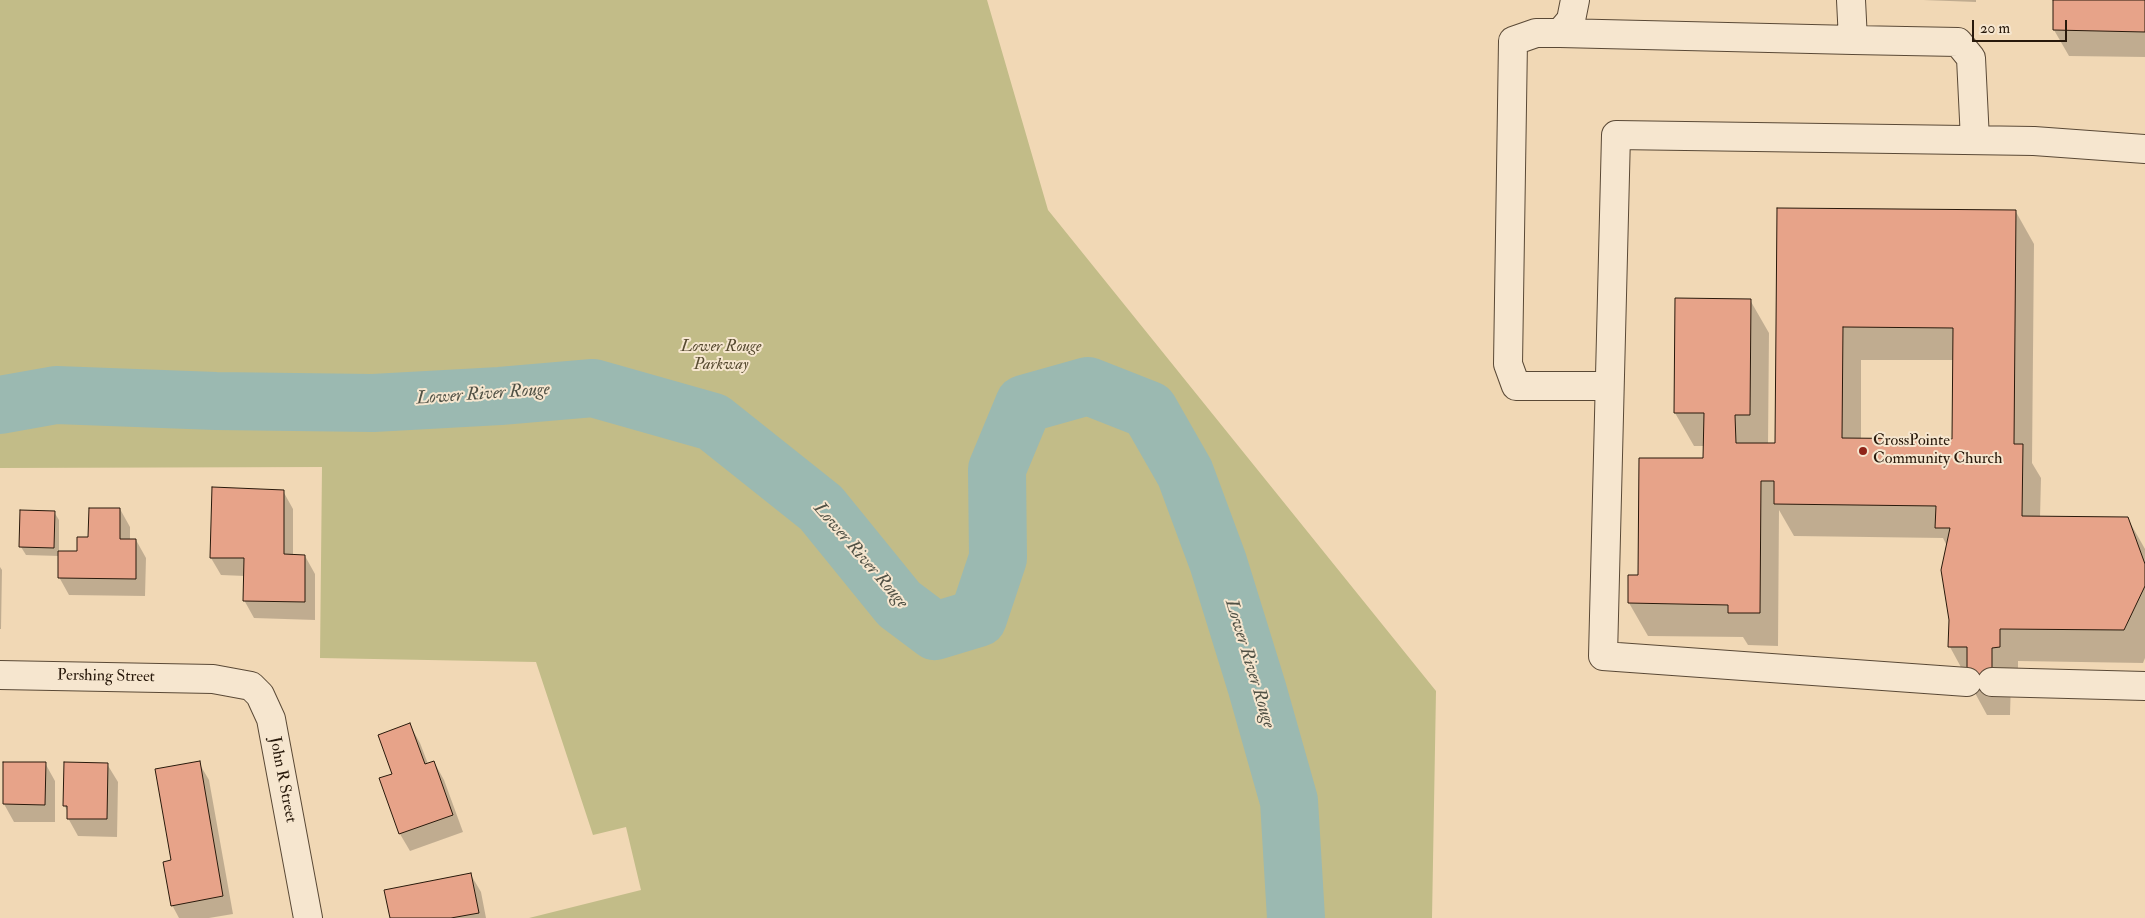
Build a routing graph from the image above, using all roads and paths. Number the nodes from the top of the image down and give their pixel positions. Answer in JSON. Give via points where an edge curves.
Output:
{"nodes":[{"id":1,"x":1575,"y":0,"type":"edge"},
{"id":2,"x":1851,"y":0,"type":"edge"},
{"id":3,"x":1560,"y":33,"type":"junction"},
{"id":4,"x":1853,"y":40,"type":"junction"},
{"id":5,"x":1975,"y":140,"type":"junction"},
{"id":6,"x":2145,"y":149,"type":"edge"},
{"id":7,"x":1609,"y":386,"type":"junction"},
{"id":8,"x":0,"y":675,"type":"edge"},
{"id":9,"x":213,"y":679,"type":"joint"},
{"id":10,"x":2145,"y":686,"type":"edge"},
{"id":11,"x":308,"y":918,"type":"edge"}],
"edges":[{"from":1,"to":3,"type":"street","via":[[1571,20]]},
{"from":2,"to":4,"type":"street"},
{"from":3,"to":4,"type":"street"},
{"from":3,"to":7,"type":"street","via":[[1536,33],[1514,41],[1508,364],[1516,386]]},
{"from":4,"to":5,"type":"street","via":[[1958,42],[1971,58]]},
{"from":5,"to":6,"type":"street"},
{"from":5,"to":7,"type":"street","via":[[1616,135]]},
{"from":7,"to":10,"type":"street","via":[[1602,656],[1980,682]]},
{"from":8,"to":9,"type":"street","name":"Pershing Street"},
{"from":9,"to":11,"type":"street","name":"John R Street","via":[[252,686],[271,719]]}]}
